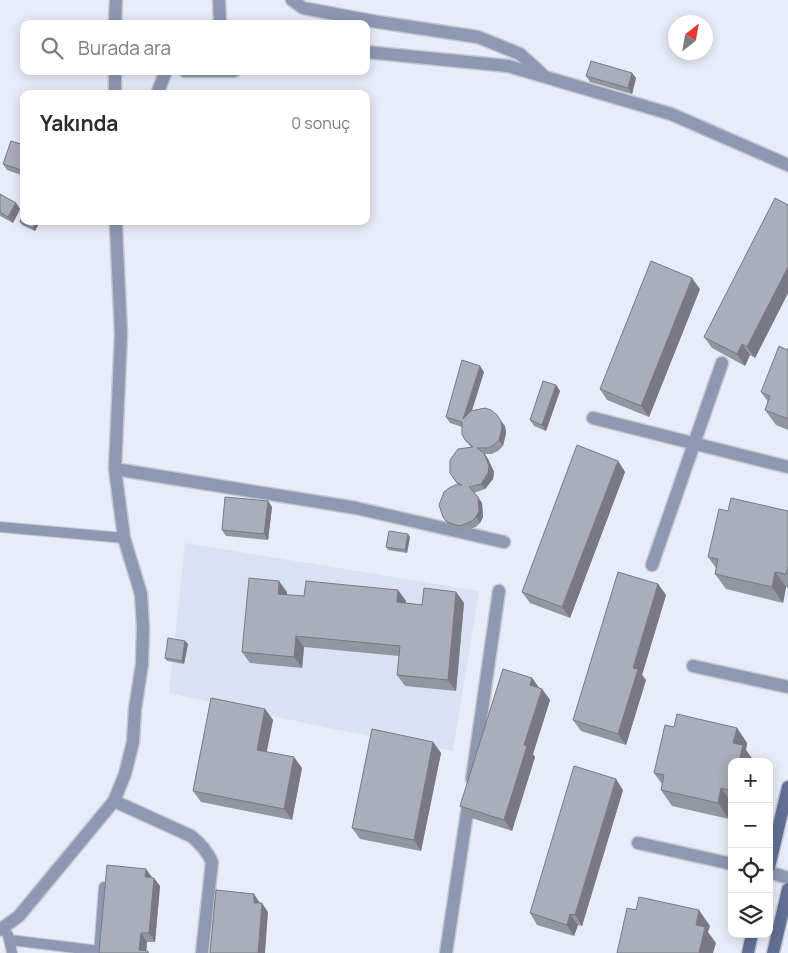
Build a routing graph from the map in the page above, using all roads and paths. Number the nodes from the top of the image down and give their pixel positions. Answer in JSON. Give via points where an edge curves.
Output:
{"nodes":[{"id":1,"x":116,"y":0,"type":"edge"},
{"id":2,"x":218,"y":0,"type":"edge"},
{"id":3,"x":292,"y":0,"type":"edge"},
{"id":4,"x":115,"y":20,"type":"edge"},
{"id":5,"x":220,"y":20,"type":"edge"},
{"id":6,"x":367,"y":20,"type":"edge"},
{"id":7,"x":370,"y":21,"type":"edge"},
{"id":8,"x":370,"y":52,"type":"edge"},
{"id":9,"x":115,"y":75,"type":"edge"},
{"id":10,"x":164,"y":75,"type":"edge"},
{"id":11,"x":544,"y":76,"type":"junction"},
{"id":12,"x":116,"y":90,"type":"edge"},
{"id":13,"x":159,"y":90,"type":"edge"},
{"id":14,"x":788,"y":165,"type":"edge"},
{"id":15,"x":116,"y":225,"type":"edge"},
{"id":16,"x":722,"y":363,"type":"edge"},
{"id":17,"x":593,"y":418,"type":"dead end"},
{"id":18,"x":694,"y":443,"type":"junction"},
{"id":19,"x":788,"y":467,"type":"edge"},
{"id":20,"x":116,"y":469,"type":"junction"},
{"id":21,"x":0,"y":527,"type":"edge"},
{"id":22,"x":124,"y":538,"type":"junction"},
{"id":23,"x":504,"y":542,"type":"dead end"},
{"id":24,"x":652,"y":565,"type":"dead end"},
{"id":25,"x":499,"y":591,"type":"dead end"},
{"id":26,"x":693,"y":666,"type":"dead end"},
{"id":27,"x":788,"y":687,"type":"edge"},
{"id":28,"x":788,"y":787,"type":"edge"},
{"id":29,"x":114,"y":801,"type":"junction"},
{"id":30,"x":638,"y":843,"type":"dead end"},
{"id":31,"x":773,"y":850,"type":"edge"},
{"id":32,"x":728,"y":863,"type":"edge"},
{"id":33,"x":773,"y":873,"type":"edge"},
{"id":34,"x":788,"y":878,"type":"edge"},
{"id":35,"x":104,"y":887,"type":"edge"},
{"id":36,"x":788,"y":889,"type":"edge"},
{"id":37,"x":3,"y":929,"type":"edge"},
{"id":38,"x":751,"y":938,"type":"edge"},
{"id":39,"x":10,"y":940,"type":"junction"},
{"id":40,"x":100,"y":952,"type":"edge"},
{"id":41,"x":12,"y":953,"type":"edge"},
{"id":42,"x":202,"y":953,"type":"edge"},
{"id":43,"x":446,"y":953,"type":"edge"},
{"id":44,"x":748,"y":953,"type":"edge"},
{"id":45,"x":773,"y":953,"type":"edge"}],
"edges":[{"from":1,"to":4,"type":"street"},
{"from":2,"to":5,"type":"street"},
{"from":3,"to":6,"type":"street","via":[[302,8]]},
{"from":7,"to":11,"type":"street","via":[[478,37],[520,54]]},
{"from":8,"to":11,"type":"street","via":[[508,66]]},
{"from":9,"to":12,"type":"street"},
{"from":10,"to":13,"type":"street"},
{"from":11,"to":14,"type":"street","via":[[671,114]]},
{"from":15,"to":20,"type":"street","via":[[121,334]]},
{"from":16,"to":18,"type":"street"},
{"from":17,"to":18,"type":"street"},
{"from":18,"to":19,"type":"street"},
{"from":18,"to":24,"type":"street"},
{"from":20,"to":22,"type":"street"},
{"from":20,"to":23,"type":"street","via":[[356,508]]},
{"from":21,"to":22,"type":"lane"},
{"from":22,"to":29,"type":"street","via":[[141,594],[142,664],[133,742]]},
{"from":25,"to":43,"type":"street"},
{"from":26,"to":27,"type":"street"},
{"from":28,"to":31,"type":"street"},
{"from":29,"to":37,"type":"street","via":[[19,916]]},
{"from":29,"to":42,"type":"street","via":[[191,836],[209,856],[212,862]]},
{"from":30,"to":32,"type":"street"},
{"from":33,"to":34,"type":"street"},
{"from":35,"to":40,"type":"lane"},
{"from":36,"to":45,"type":"street"},
{"from":37,"to":39,"type":"lane"},
{"from":38,"to":44,"type":"street"},
{"from":39,"to":40,"type":"lane"},
{"from":39,"to":41,"type":"lane"}]}
